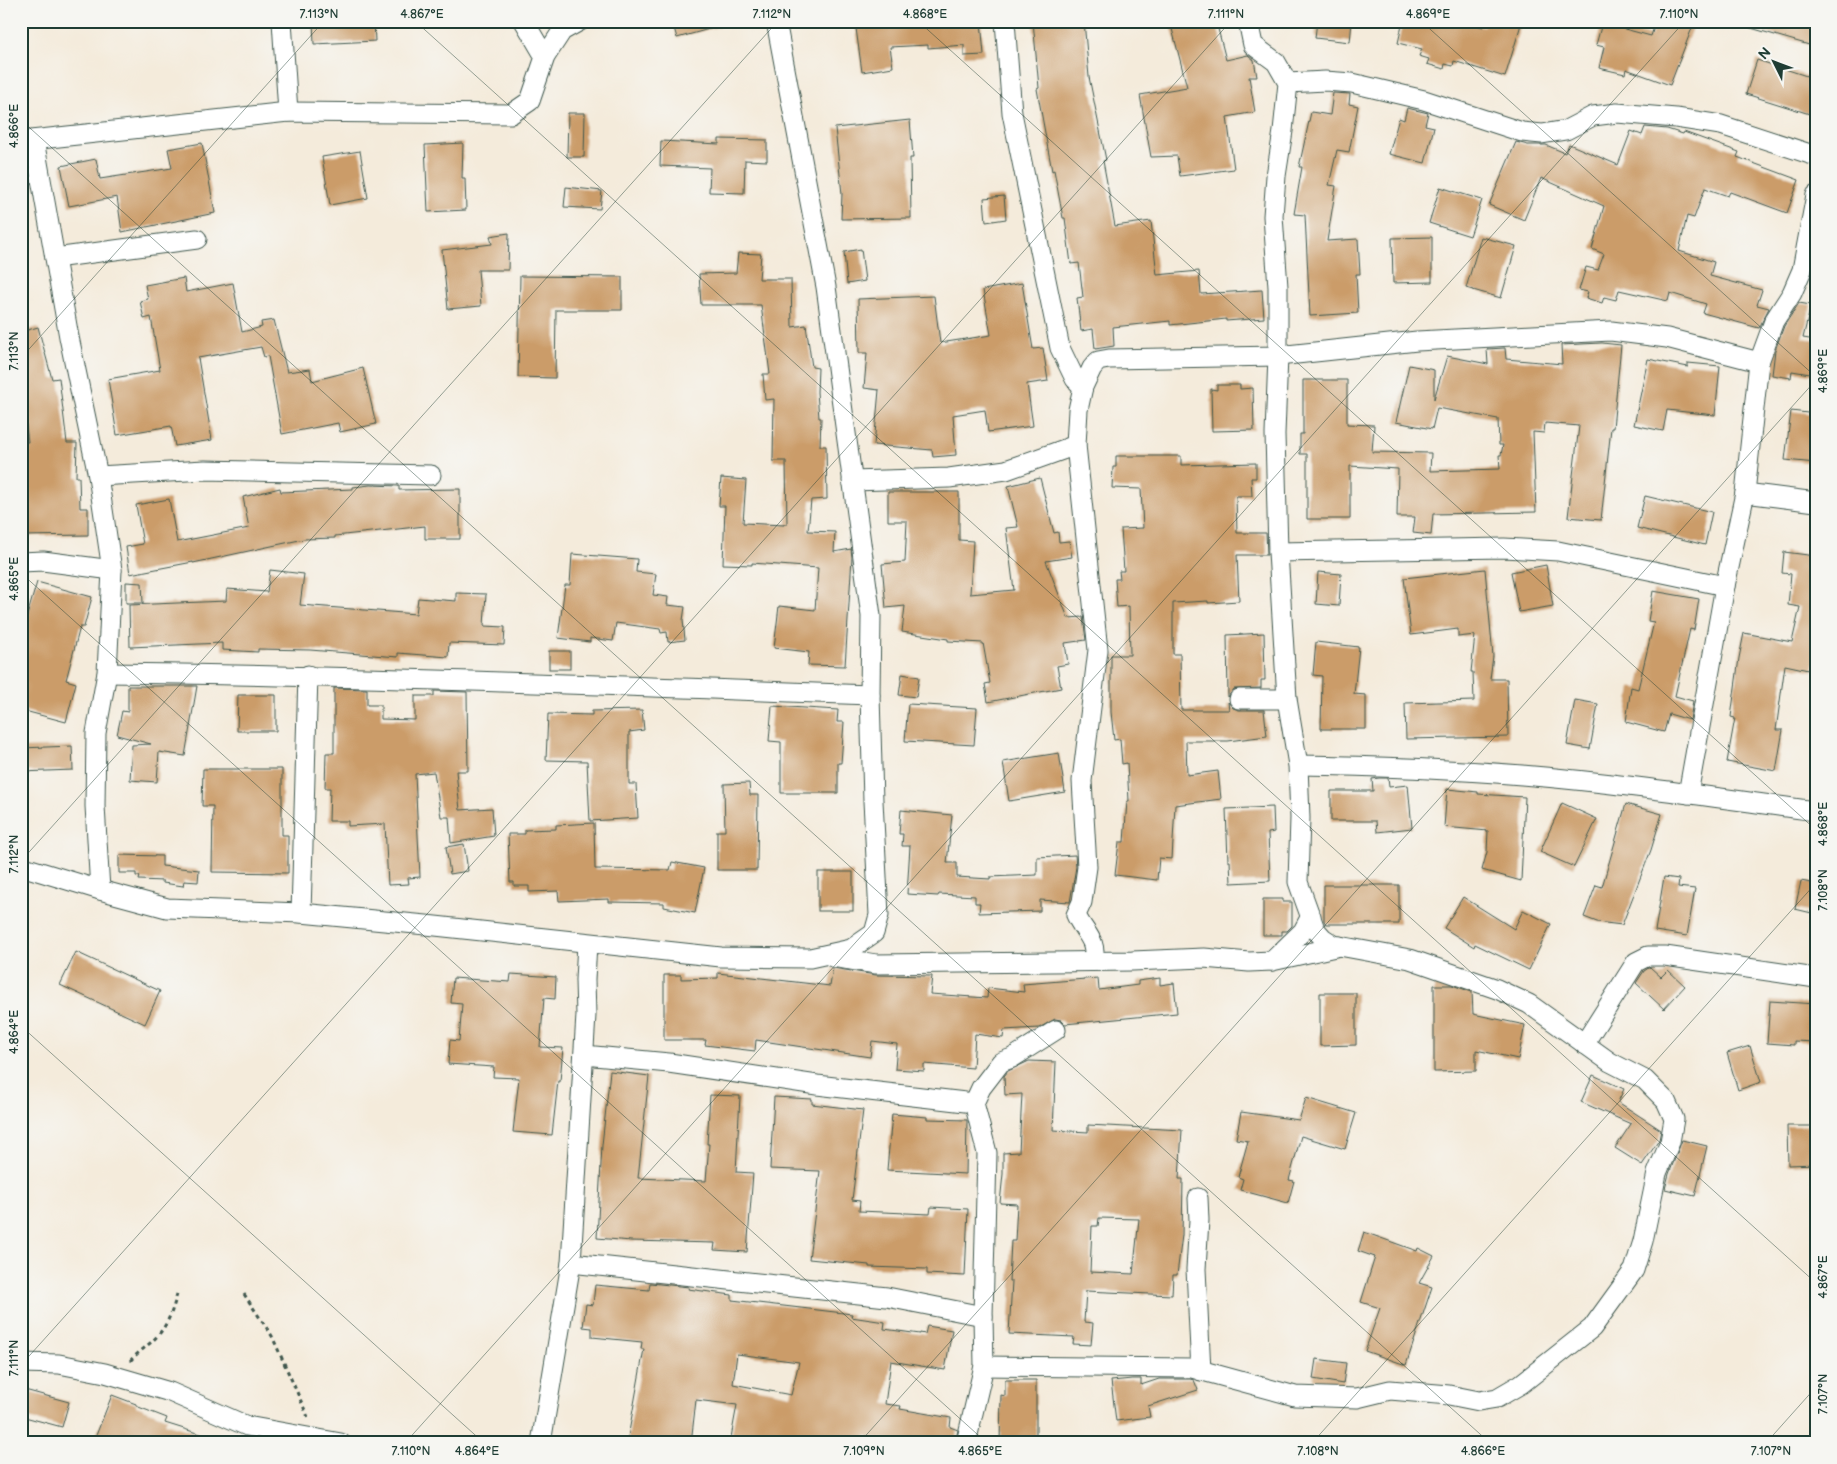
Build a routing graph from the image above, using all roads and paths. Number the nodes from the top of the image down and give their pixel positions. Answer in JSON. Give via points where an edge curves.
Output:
{"nodes":[{"id":1,"x":282,"y":21,"type":"edge"},
{"id":2,"x":524,"y":21,"type":"edge"},
{"id":3,"x":580,"y":21,"type":"edge"},
{"id":4,"x":776,"y":21,"type":"edge"},
{"id":5,"x":1006,"y":21,"type":"edge"},
{"id":6,"x":1248,"y":21,"type":"edge"},
{"id":7,"x":545,"y":57,"type":"junction"},
{"id":8,"x":1288,"y":83,"type":"junction"},
{"id":9,"x":288,"y":112,"type":"junction"},
{"id":10,"x":28,"y":141,"type":"edge"},
{"id":11,"x":1816,"y":156,"type":"edge"},
{"id":12,"x":1816,"y":195,"type":"edge"},
{"id":13,"x":197,"y":240,"type":"dead end"},
{"id":14,"x":55,"y":258,"type":"junction"},
{"id":15,"x":1278,"y":356,"type":"junction"},
{"id":16,"x":1759,"y":362,"type":"junction"},
{"id":17,"x":1084,"y":387,"type":"junction"},
{"id":18,"x":1076,"y":445,"type":"junction"},
{"id":19,"x":431,"y":475,"type":"dead end"},
{"id":20,"x":98,"y":476,"type":"junction"},
{"id":21,"x":852,"y":481,"type":"junction"},
{"id":22,"x":1745,"y":493,"type":"junction"},
{"id":23,"x":1816,"y":502,"type":"edge"},
{"id":24,"x":1278,"y":552,"type":"junction"},
{"id":25,"x":21,"y":562,"type":"edge"},
{"id":26,"x":112,"y":570,"type":"junction"},
{"id":27,"x":1725,"y":586,"type":"junction"},
{"id":28,"x":107,"y":672,"type":"junction"},
{"id":29,"x":308,"y":675,"type":"junction"},
{"id":30,"x":870,"y":694,"type":"junction"},
{"id":31,"x":1239,"y":699,"type":"dead end"},
{"id":32,"x":1286,"y":699,"type":"junction"},
{"id":33,"x":1298,"y":765,"type":"junction"},
{"id":34,"x":1688,"y":794,"type":"junction"},
{"id":35,"x":1816,"y":811,"type":"edge"},
{"id":36,"x":21,"y":866,"type":"edge"},
{"id":37,"x":100,"y":890,"type":"junction"},
{"id":38,"x":302,"y":913,"type":"junction"},
{"id":39,"x":1311,"y":916,"type":"junction"},
{"id":40,"x":587,"y":943,"type":"junction"},
{"id":41,"x":1340,"y":946,"type":"junction"},
{"id":42,"x":818,"y":956,"type":"junction"},
{"id":43,"x":1093,"y":961,"type":"junction"},
{"id":44,"x":1272,"y":961,"type":"junction"},
{"id":45,"x":1816,"y":978,"type":"edge"},
{"id":46,"x":1056,"y":1030,"type":"dead end"},
{"id":47,"x":1584,"y":1044,"type":"junction"},
{"id":48,"x":584,"y":1054,"type":"junction"},
{"id":49,"x":974,"y":1103,"type":"junction"},
{"id":50,"x":1198,"y":1198,"type":"dead end"},
{"id":51,"x":571,"y":1263,"type":"junction"},
{"id":52,"x":177,"y":1294,"type":"dead end"},
{"id":53,"x":244,"y":1294,"type":"dead end"},
{"id":54,"x":983,"y":1316,"type":"junction"},
{"id":55,"x":21,"y":1363,"type":"edge"},
{"id":56,"x":984,"y":1366,"type":"junction"},
{"id":57,"x":1201,"y":1370,"type":"junction"},
{"id":58,"x":116,"y":1377,"type":"junction"},
{"id":59,"x":318,"y":1438,"type":"junction"},
{"id":60,"x":341,"y":1443,"type":"edge"},
{"id":61,"x":541,"y":1443,"type":"edge"},
{"id":62,"x":966,"y":1443,"type":"edge"}],
"edges":[{"from":1,"to":9,"type":"street"},
{"from":2,"to":7,"type":"street"},
{"from":3,"to":7,"type":"street","via":[[562,31]]},
{"from":4,"to":21,"type":"street","via":[[826,286]]},
{"from":5,"to":17,"type":"street","via":[[1012,113],[1060,348],[1075,379]]},
{"from":6,"to":8,"type":"street","via":[[1253,45],[1276,62]]},
{"from":7,"to":9,"type":"street","via":[[530,101],[510,114]]},
{"from":8,"to":11,"type":"street","via":[[1352,83],[1424,100],[1522,132],[1542,134],[1566,130],[1592,116],[1617,113],[1676,118],[1721,125]]},
{"from":8,"to":15,"type":"street","via":[[1273,216]]},
{"from":9,"to":10,"type":"street"},
{"from":10,"to":14,"type":"street"},
{"from":12,"to":16,"type":"street","via":[[1802,270],[1774,321]]},
{"from":13,"to":14,"type":"street"},
{"from":14,"to":20,"type":"street"},
{"from":15,"to":16,"type":"street","via":[[1417,341],[1611,331],[1667,338]]},
{"from":15,"to":17,"type":"street","via":[[1109,359],[1098,361]]},
{"from":15,"to":24,"type":"street","via":[[1275,434]]},
{"from":16,"to":22,"type":"street"},
{"from":17,"to":18,"type":"street","via":[[1078,410]]},
{"from":18,"to":21,"type":"street","via":[[1006,470],[949,478]]},
{"from":18,"to":43,"type":"street","via":[[1098,650],[1082,781],[1087,867],[1082,902],[1076,915],[1093,942]]},
{"from":19,"to":20,"type":"street","via":[[204,470]]},
{"from":20,"to":26,"type":"street"},
{"from":21,"to":30,"type":"street","via":[[871,616]]},
{"from":22,"to":23,"type":"street"},
{"from":22,"to":27,"type":"street"},
{"from":24,"to":27,"type":"street","via":[[1504,548],[1558,551]]},
{"from":24,"to":32,"type":"street"},
{"from":25,"to":26,"type":"street","via":[[43,561]]},
{"from":26,"to":28,"type":"street"},
{"from":27,"to":34,"type":"street"},
{"from":28,"to":29,"type":"street"},
{"from":28,"to":37,"type":"street","via":[[96,733],[95,806]]},
{"from":29,"to":30,"type":"street"},
{"from":29,"to":38,"type":"street"},
{"from":30,"to":42,"type":"street","via":[[879,915],[874,933],[851,949]]},
{"from":31,"to":32,"type":"street"},
{"from":32,"to":33,"type":"street"},
{"from":33,"to":34,"type":"street","via":[[1523,775]]},
{"from":33,"to":39,"type":"street","via":[[1298,882]]},
{"from":34,"to":35,"type":"street"},
{"from":36,"to":37,"type":"street"},
{"from":37,"to":38,"type":"street","via":[[167,908]]},
{"from":38,"to":40,"type":"street"},
{"from":39,"to":41,"type":"street","via":[[1315,929],[1323,938]]},
{"from":39,"to":44,"type":"street","via":[[1303,931]]},
{"from":40,"to":42,"type":"street","via":[[722,957]]},
{"from":40,"to":48,"type":"street"},
{"from":41,"to":44,"type":"street"},
{"from":41,"to":47,"type":"street","via":[[1410,960],[1497,989],[1529,1004]]},
{"from":42,"to":43,"type":"street","via":[[876,964]]},
{"from":43,"to":44,"type":"street","via":[[1204,958]]},
{"from":45,"to":47,"type":"street","via":[[1648,956],[1636,962]]},
{"from":46,"to":49,"type":"street","via":[[1001,1062]]},
{"from":47,"to":57,"type":"street","via":[[1645,1080],[1666,1100],[1674,1119],[1670,1142],[1657,1173],[1634,1270],[1592,1328],[1521,1384],[1497,1398],[1479,1401],[1390,1390],[1357,1398],[1295,1396]]},
{"from":48,"to":49,"type":"street"},
{"from":48,"to":51,"type":"street"},
{"from":49,"to":54,"type":"street","via":[[987,1153]]},
{"from":50,"to":57,"type":"street","via":[[1196,1269]]},
{"from":51,"to":54,"type":"street","via":[[887,1297]]},
{"from":51,"to":61,"type":"street"},
{"from":52,"to":58,"type":"path","via":[[172,1316],[159,1335]]},
{"from":53,"to":59,"type":"path","via":[[272,1336]]},
{"from":54,"to":56,"type":"street"},
{"from":55,"to":58,"type":"street","via":[[59,1364]]},
{"from":56,"to":57,"type":"street"},
{"from":56,"to":62,"type":"street"},
{"from":58,"to":59,"type":"street","via":[[170,1392],[247,1426]]},
{"from":59,"to":60,"type":"street"}]}
